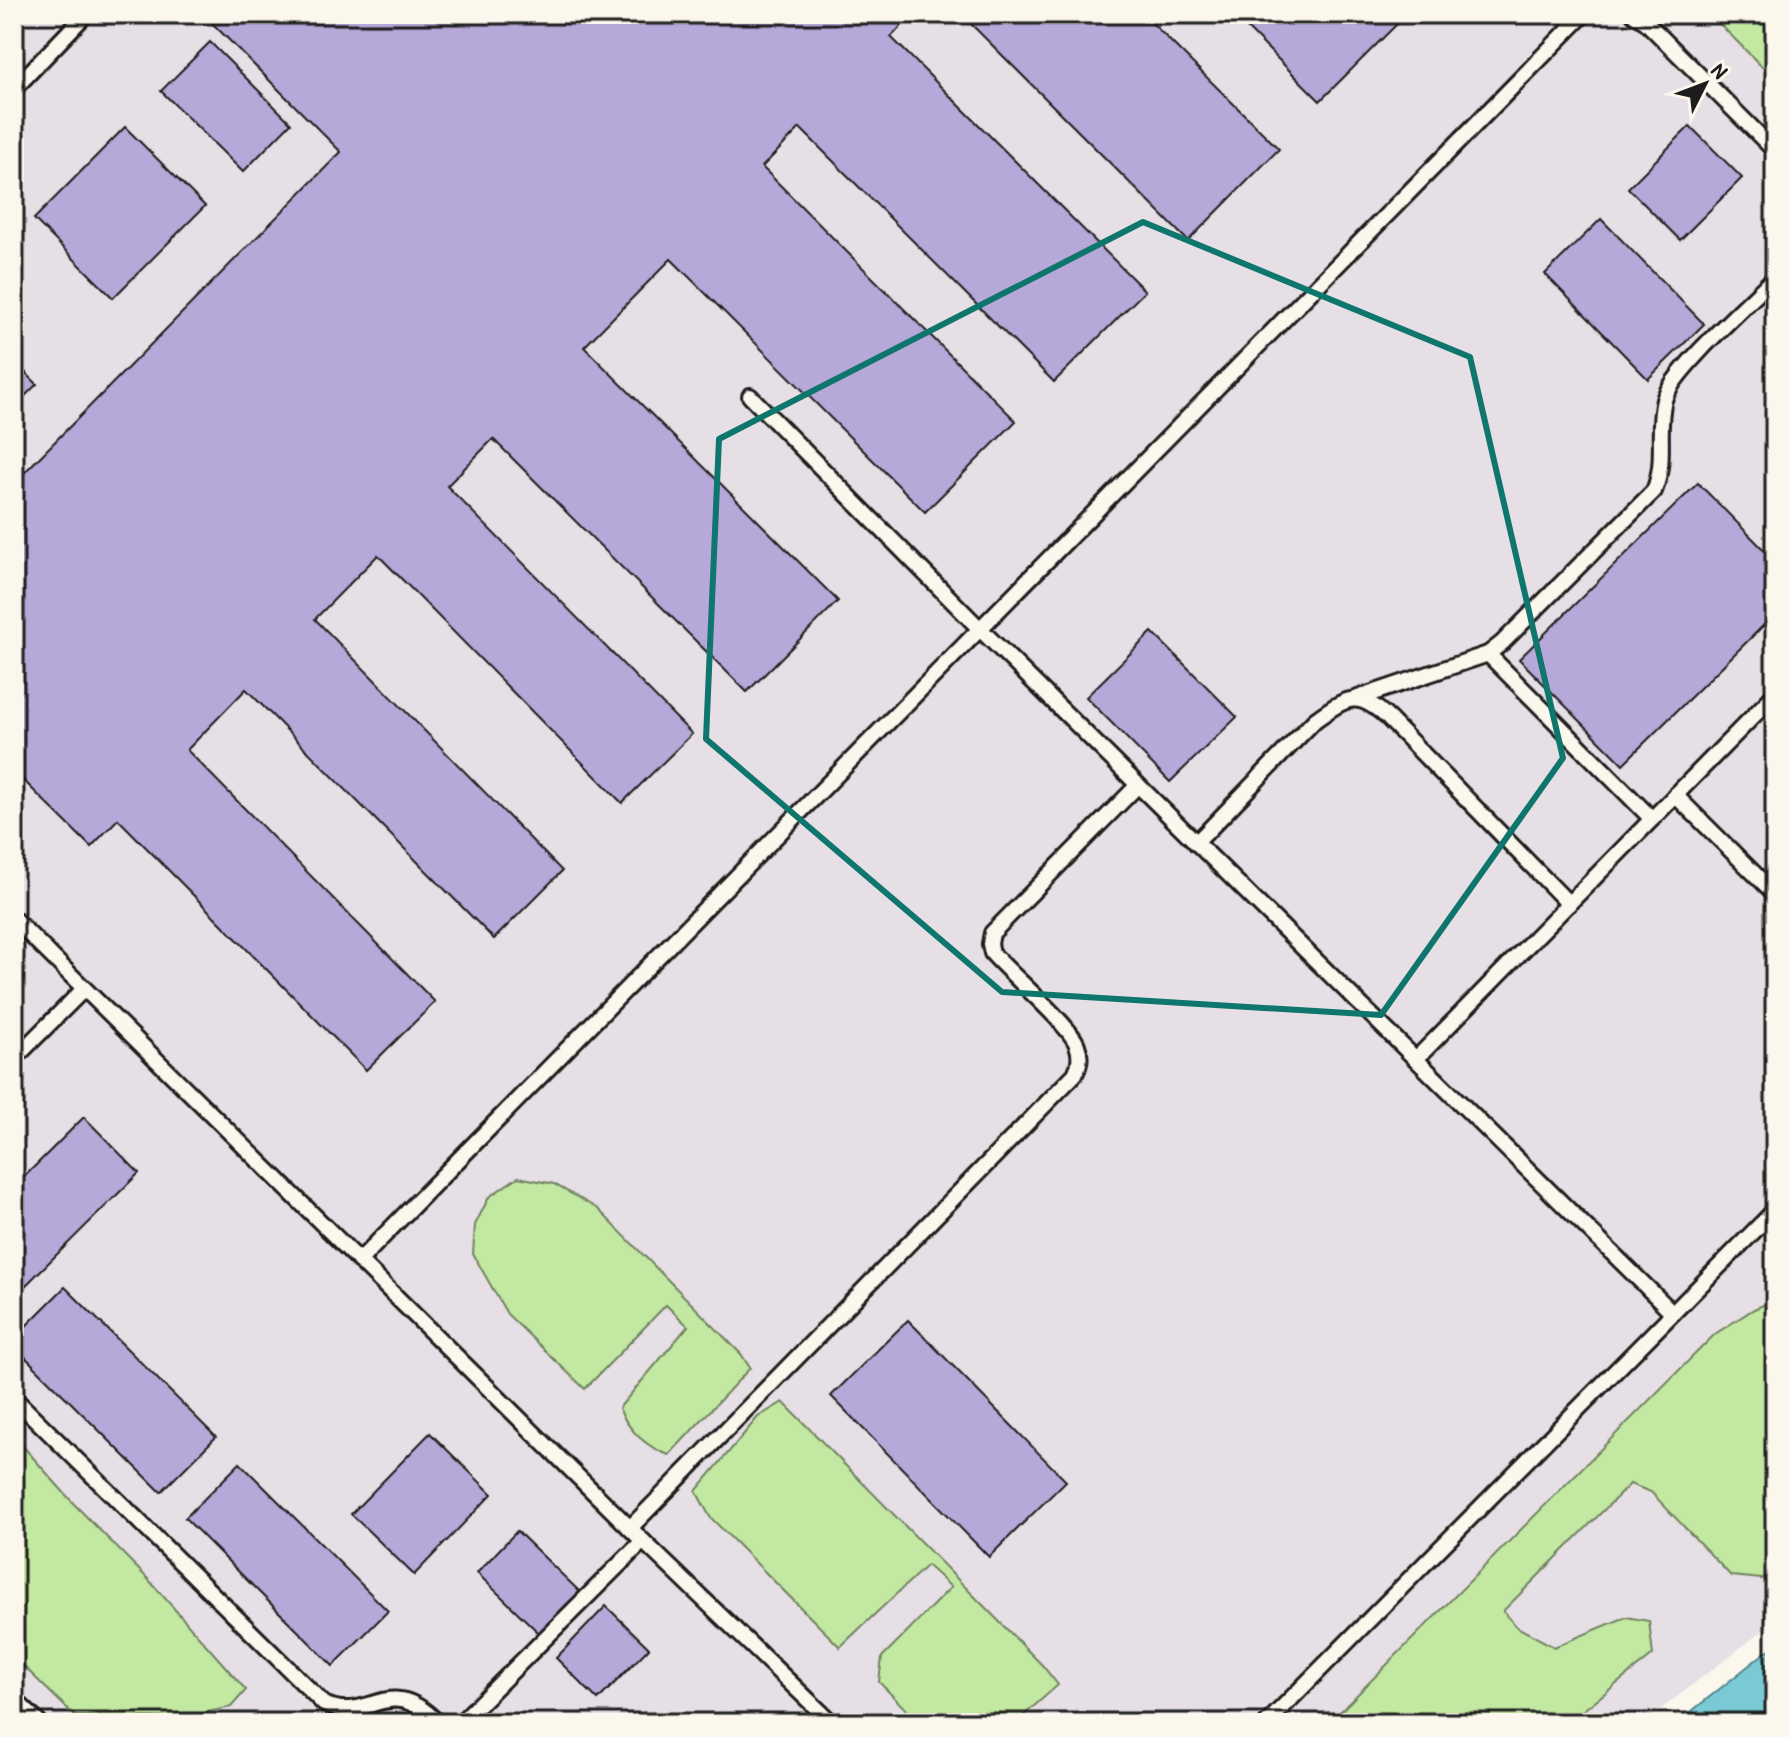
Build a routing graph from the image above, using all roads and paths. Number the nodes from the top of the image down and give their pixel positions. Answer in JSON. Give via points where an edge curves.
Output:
{"nodes":[{"id":1,"x":86,"y":14,"type":"edge"},
{"id":2,"x":1584,"y":14,"type":"edge"},
{"id":3,"x":1634,"y":14,"type":"edge"},
{"id":4,"x":14,"y":89,"type":"edge"},
{"id":5,"x":1775,"y":151,"type":"edge"},
{"id":6,"x":1775,"y":277,"type":"edge"},
{"id":7,"x":750,"y":396,"type":"dead end"},
{"id":8,"x":980,"y":629,"type":"junction"},
{"id":9,"x":1488,"y":654,"type":"junction"},
{"id":10,"x":1775,"y":694,"type":"edge"},
{"id":11,"x":1358,"y":698,"type":"junction"},
{"id":12,"x":1138,"y":785,"type":"junction"},
{"id":13,"x":1675,"y":795,"type":"junction"},
{"id":14,"x":1652,"y":819,"type":"junction"},
{"id":15,"x":1196,"y":843,"type":"junction"},
{"id":16,"x":1775,"y":894,"type":"edge"},
{"id":17,"x":1569,"y":904,"type":"junction"},
{"id":18,"x":14,"y":919,"type":"edge"},
{"id":19,"x":84,"y":989,"type":"junction"},
{"id":20,"x":14,"y":1059,"type":"edge"},
{"id":21,"x":1416,"y":1059,"type":"junction"},
{"id":22,"x":1775,"y":1210,"type":"edge"},
{"id":23,"x":359,"y":1261,"type":"junction"},
{"id":24,"x":1673,"y":1313,"type":"junction"},
{"id":25,"x":14,"y":1398,"type":"edge"},
{"id":26,"x":630,"y":1528,"type":"junction"},
{"id":27,"x":643,"y":1541,"type":"junction"},
{"id":28,"x":14,"y":1699,"type":"edge"},
{"id":29,"x":39,"y":1723,"type":"edge"},
{"id":30,"x":438,"y":1723,"type":"edge"},
{"id":31,"x":460,"y":1723,"type":"edge"},
{"id":32,"x":832,"y":1723,"type":"edge"},
{"id":33,"x":1267,"y":1723,"type":"edge"}],
"edges":[{"from":1,"to":4,"type":"lane"},
{"from":2,"to":8,"type":"lane"},
{"from":3,"to":5,"type":"lane"},
{"from":6,"to":9,"type":"lane","via":[[1673,380],[1663,403],[1662,464],[1654,491]]},
{"from":7,"to":8,"type":"lane"},
{"from":8,"to":12,"type":"lane"},
{"from":8,"to":23,"type":"lane"},
{"from":9,"to":11,"type":"lane"},
{"from":9,"to":14,"type":"lane"},
{"from":10,"to":13,"type":"lane"},
{"from":11,"to":15,"type":"lane","via":[[1315,720]]},
{"from":11,"to":17,"type":"lane","via":[[1389,719]]},
{"from":12,"to":15,"type":"lane"},
{"from":12,"to":26,"type":"lane","via":[[992,933],[992,953],[1072,1035],[1079,1055],[1075,1074]]},
{"from":13,"to":14,"type":"lane"},
{"from":13,"to":16,"type":"lane"},
{"from":14,"to":17,"type":"lane"},
{"from":15,"to":21,"type":"lane"},
{"from":17,"to":21,"type":"lane"},
{"from":18,"to":19,"type":"lane"},
{"from":19,"to":20,"type":"lane"},
{"from":19,"to":23,"type":"lane"},
{"from":21,"to":24,"type":"lane"},
{"from":22,"to":24,"type":"lane"},
{"from":23,"to":26,"type":"lane"},
{"from":24,"to":33,"type":"lane"},
{"from":25,"to":30,"type":"lane","via":[[324,1704],[338,1711],[398,1698],[414,1703]]},
{"from":26,"to":27,"type":"lane"},
{"from":27,"to":31,"type":"lane"},
{"from":27,"to":32,"type":"lane"},
{"from":28,"to":29,"type":"lane"}]}
